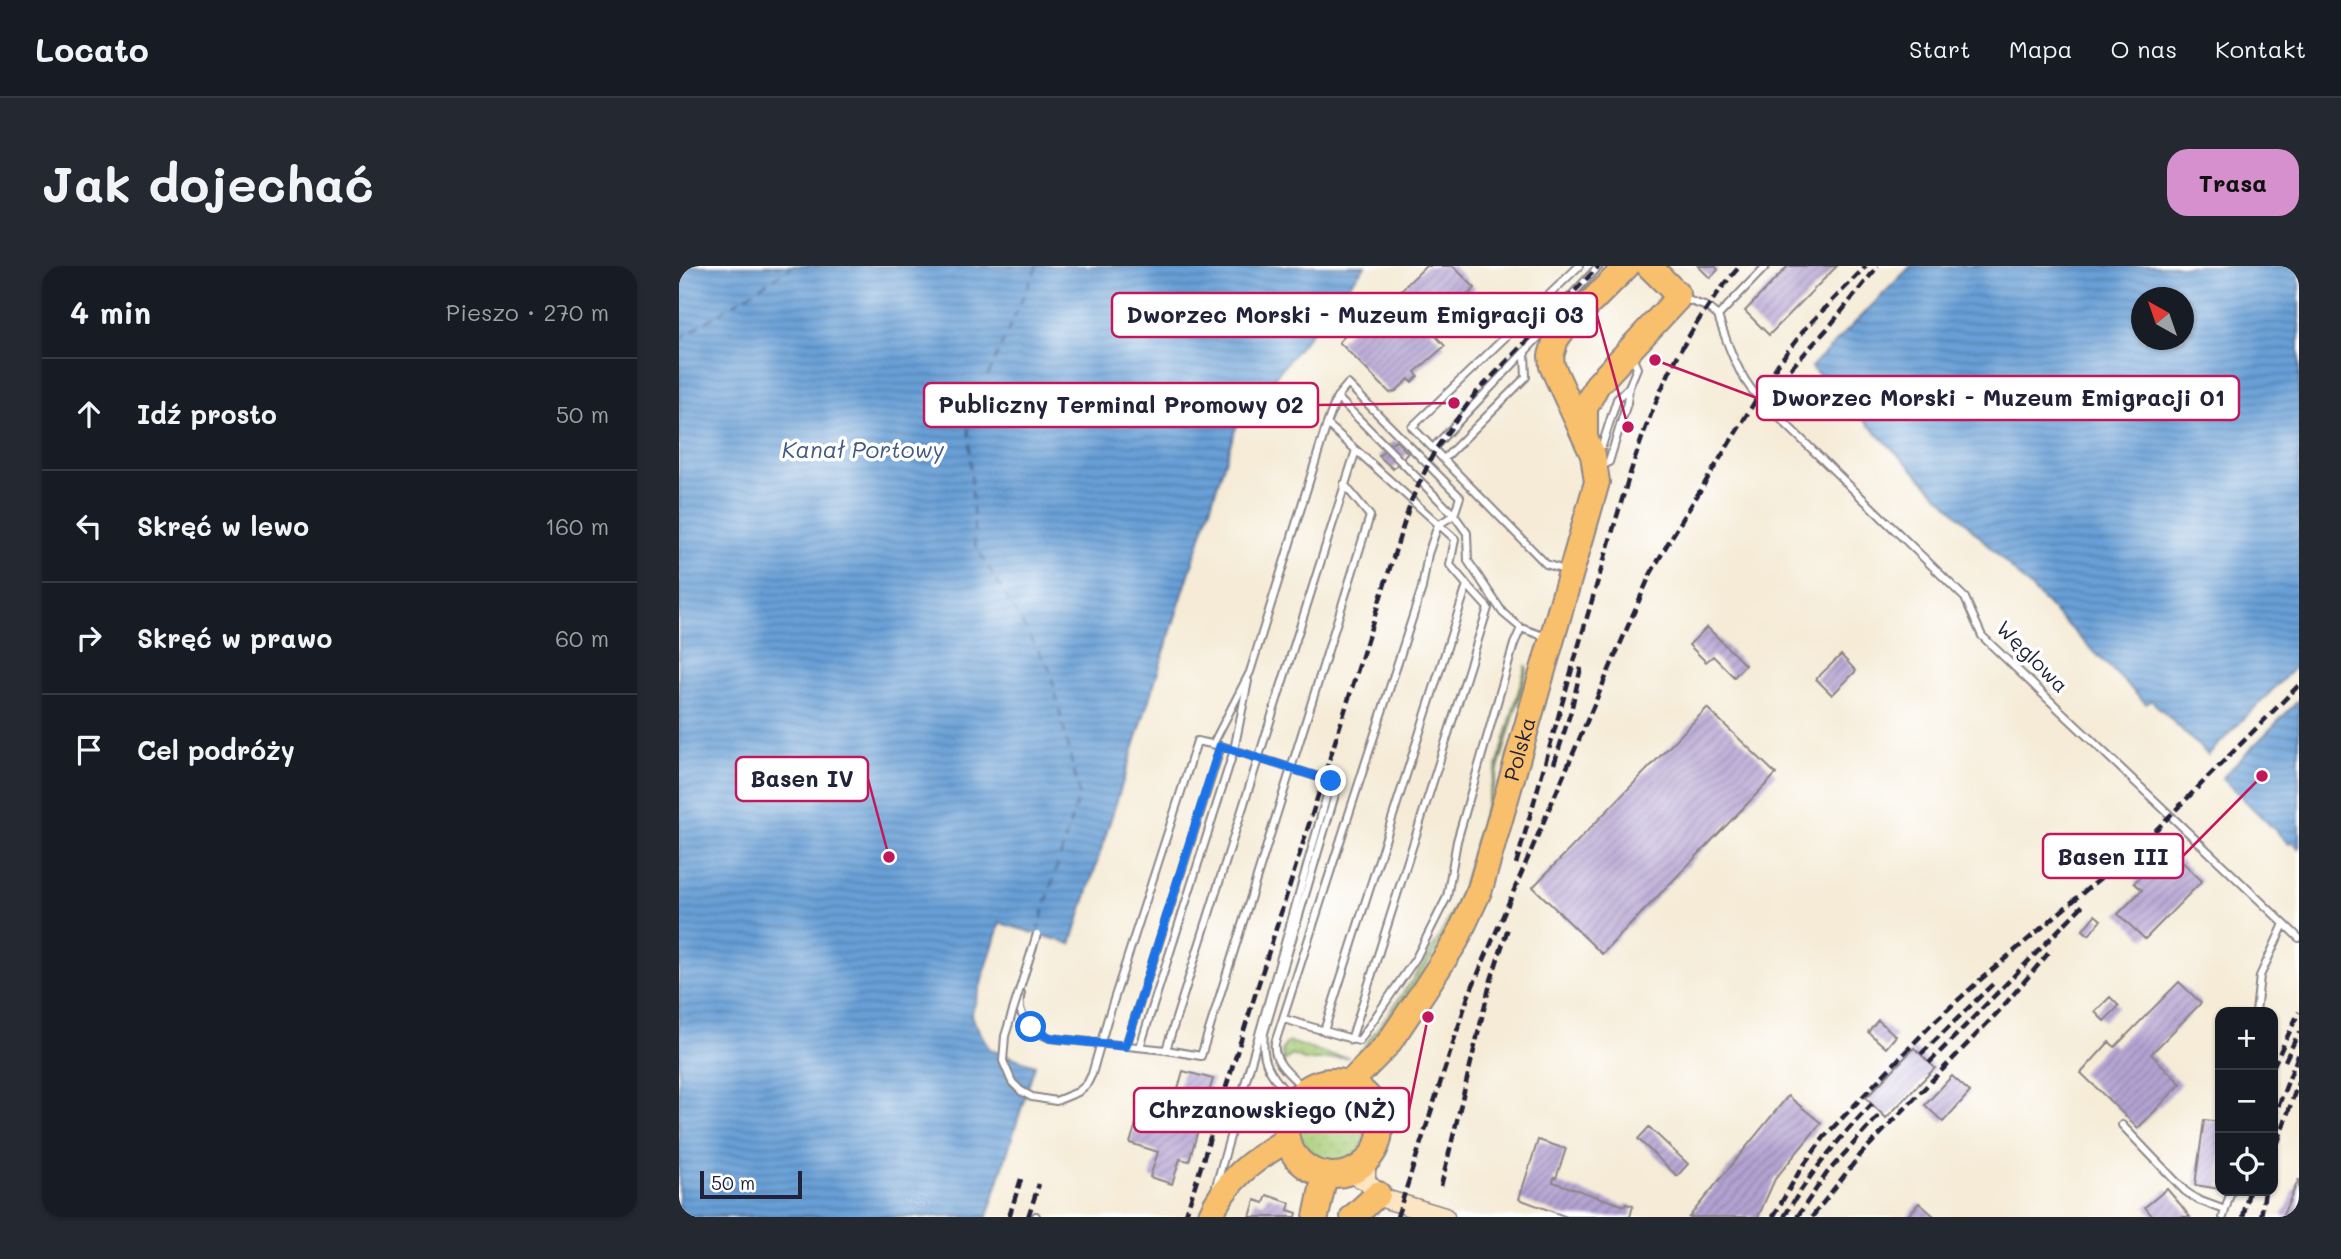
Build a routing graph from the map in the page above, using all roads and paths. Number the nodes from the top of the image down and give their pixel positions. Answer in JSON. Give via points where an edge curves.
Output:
{"nodes":[{"id":1,"x":1580,"y":266,"type":"edge"},
{"id":2,"x":1599,"y":266,"type":"edge"},
{"id":3,"x":1627,"y":266,"type":"edge"},
{"id":4,"x":1649,"y":266,"type":"edge"},
{"id":5,"x":1766,"y":266,"type":"edge"},
{"id":6,"x":1678,"y":295,"type":"junction"},
{"id":7,"x":1581,"y":312,"type":"junction"},
{"id":8,"x":1718,"y":316,"type":"junction"},
{"id":9,"x":1553,"y":322,"type":"junction"},
{"id":10,"x":1629,"y":350,"type":"junction"},
{"id":11,"x":1525,"y":354,"type":"junction"},
{"id":12,"x":1629,"y":387,"type":"junction"},
{"id":13,"x":1337,"y":397,"type":"junction"},
{"id":14,"x":1327,"y":424,"type":"junction"},
{"id":15,"x":1433,"y":448,"type":"junction"},
{"id":16,"x":1356,"y":450,"type":"junction"},
{"id":17,"x":1592,"y":454,"type":"junction"},
{"id":18,"x":1444,"y":459,"type":"junction"},
{"id":19,"x":1344,"y":484,"type":"junction"},
{"id":20,"x":1454,"y":515,"type":"junction"},
{"id":21,"x":1438,"y":525,"type":"junction"},
{"id":22,"x":1571,"y":572,"type":"junction"},
{"id":23,"x":1468,"y":585,"type":"junction"},
{"id":24,"x":1521,"y":628,"type":"junction"},
{"id":25,"x":1551,"y":639,"type":"junction"},
{"id":26,"x":1250,"y":673,"type":"junction"},
{"id":27,"x":1217,"y":745,"type":"junction"},
{"id":28,"x":1234,"y":750,"type":"junction"},
{"id":29,"x":1258,"y":758,"type":"junction"},
{"id":30,"x":1290,"y":768,"type":"junction"},
{"id":31,"x":1331,"y":781,"type":"junction"},
{"id":32,"x":2284,"y":924,"type":"junction"},
{"id":33,"x":2299,"y":938,"type":"edge"},
{"id":34,"x":2257,"y":1007,"type":"edge"},
{"id":35,"x":1284,"y":1019,"type":"junction"},
{"id":36,"x":1324,"y":1031,"type":"junction"},
{"id":37,"x":1350,"y":1040,"type":"junction"},
{"id":38,"x":1126,"y":1046,"type":"junction"},
{"id":39,"x":1140,"y":1047,"type":"junction"},
{"id":40,"x":1166,"y":1050,"type":"junction"},
{"id":41,"x":1358,"y":1090,"type":"junction"},
{"id":42,"x":1300,"y":1096,"type":"junction"},
{"id":43,"x":2122,"y":1125,"type":"dead end"},
{"id":44,"x":1287,"y":1140,"type":"junction"},
{"id":45,"x":1357,"y":1177,"type":"junction"},
{"id":46,"x":2229,"y":1196,"type":"edge"},
{"id":47,"x":2224,"y":1214,"type":"edge"},
{"id":48,"x":1210,"y":1217,"type":"edge"},
{"id":49,"x":1316,"y":1217,"type":"edge"},
{"id":50,"x":1353,"y":1217,"type":"edge"},
{"id":51,"x":1444,"y":1217,"type":"edge"}],
"edges":[{"from":1,"to":15,"type":"lane","via":[[1412,427]]},
{"from":2,"to":9,"type":"lane"},
{"from":3,"to":7,"type":"highway"},
{"from":4,"to":6,"type":"highway"},
{"from":5,"to":8,"type":"lane"},
{"from":6,"to":8,"type":"lane"},
{"from":6,"to":10,"type":"highway","name":"Polska"},
{"from":7,"to":9,"type":"lane"},
{"from":7,"to":17,"type":"highway","via":[[1556,339],[1551,356]]},
{"from":8,"to":32,"type":"lane","name":"Węglowa","via":[[1725,339],[1758,397],[1965,598],[1982,636]]},
{"from":9,"to":11,"type":"lane"},
{"from":10,"to":12,"type":"lane","via":[[1637,368]]},
{"from":10,"to":17,"type":"highway","name":"Polska","via":[[1589,396],[1583,422]]},
{"from":11,"to":15,"type":"lane"},
{"from":11,"to":18,"type":"lane","via":[[1526,377]]},
{"from":12,"to":17,"type":"lane","via":[[1617,400],[1602,446]]},
{"from":12,"to":17,"type":"lane","via":[[1609,462]]},
{"from":13,"to":14,"type":"lane"},
{"from":13,"to":20,"type":"lane"},
{"from":13,"to":20,"type":"lane","via":[[1348,384],[1444,480],[1460,497]]},
{"from":14,"to":16,"type":"lane"},
{"from":14,"to":26,"type":"lane"},
{"from":15,"to":18,"type":"lane"},
{"from":16,"to":19,"type":"lane"},
{"from":16,"to":21,"type":"lane"},
{"from":17,"to":22,"type":"highway","name":"Polska","via":[[1597,482]]},
{"from":18,"to":22,"type":"lane","via":[[1546,564]]},
{"from":19,"to":29,"type":"lane"},
{"from":19,"to":30,"type":"lane","via":[[1370,516]]},
{"from":20,"to":21,"type":"lane"},
{"from":20,"to":24,"type":"lane","via":[[1467,533],[1468,561],[1480,582]]},
{"from":21,"to":23,"type":"lane","via":[[1455,539],[1450,565]]},
{"from":21,"to":35,"type":"lane"},
{"from":22,"to":25,"type":"highway","name":"Polska"},
{"from":23,"to":36,"type":"lane"},
{"from":23,"to":37,"type":"lane","via":[[1488,608]]},
{"from":24,"to":25,"type":"lane"},
{"from":24,"to":37,"type":"lane","via":[[1457,841],[1447,897],[1416,957],[1359,1041]]},
{"from":25,"to":41,"type":"highway","name":"Polska","via":[[1473,907],[1456,941]]},
{"from":26,"to":27,"type":"lane"},
{"from":26,"to":28,"type":"lane"},
{"from":27,"to":28,"type":"lane"},
{"from":27,"to":38,"type":"lane"},
{"from":27,"to":38,"type":"lane","bridge":true,"via":[[1197,741],[1107,1021],[1092,1074],[1087,1084],[1056,1101],[1032,1097],[1012,1082],[1002,1048],[1037,934],[1020,999],[1026,1021],[1050,1038]]},
{"from":28,"to":29,"type":"lane"},
{"from":28,"to":39,"type":"lane"},
{"from":29,"to":30,"type":"lane"},
{"from":29,"to":40,"type":"lane"},
{"from":30,"to":31,"type":"lane"},
{"from":30,"to":40,"type":"lane","via":[[1201,1056]]},
{"from":31,"to":42,"type":"lane","via":[[1337,792],[1262,1044],[1268,1069]]},
{"from":31,"to":48,"type":"lane","via":[[1224,1152]]},
{"from":32,"to":33,"type":"lane","name":"Węglowa"},
{"from":32,"to":34,"type":"lane","via":[[2263,968]]},
{"from":35,"to":36,"type":"lane"},
{"from":35,"to":42,"type":"lane","via":[[1275,1055]]},
{"from":36,"to":37,"type":"lane"},
{"from":38,"to":39,"type":"lane"},
{"from":39,"to":40,"type":"lane"},
{"from":41,"to":42,"type":"highway","via":[[1334,1081],[1319,1083]]},
{"from":41,"to":45,"type":"highway","via":[[1375,1108],[1380,1122],[1375,1150]]},
{"from":42,"to":44,"type":"highway","via":[[1288,1114]]},
{"from":43,"to":47,"type":"lane","via":[[2185,1191]]},
{"from":44,"to":45,"type":"highway","via":[[1309,1169]]},
{"from":44,"to":48,"type":"highway","via":[[1239,1172]]},
{"from":45,"to":49,"type":"highway"},
{"from":45,"to":50,"type":"highway"},
{"from":45,"to":51,"type":"street","via":[[1382,1198]]},
{"from":46,"to":47,"type":"lane"}]}
